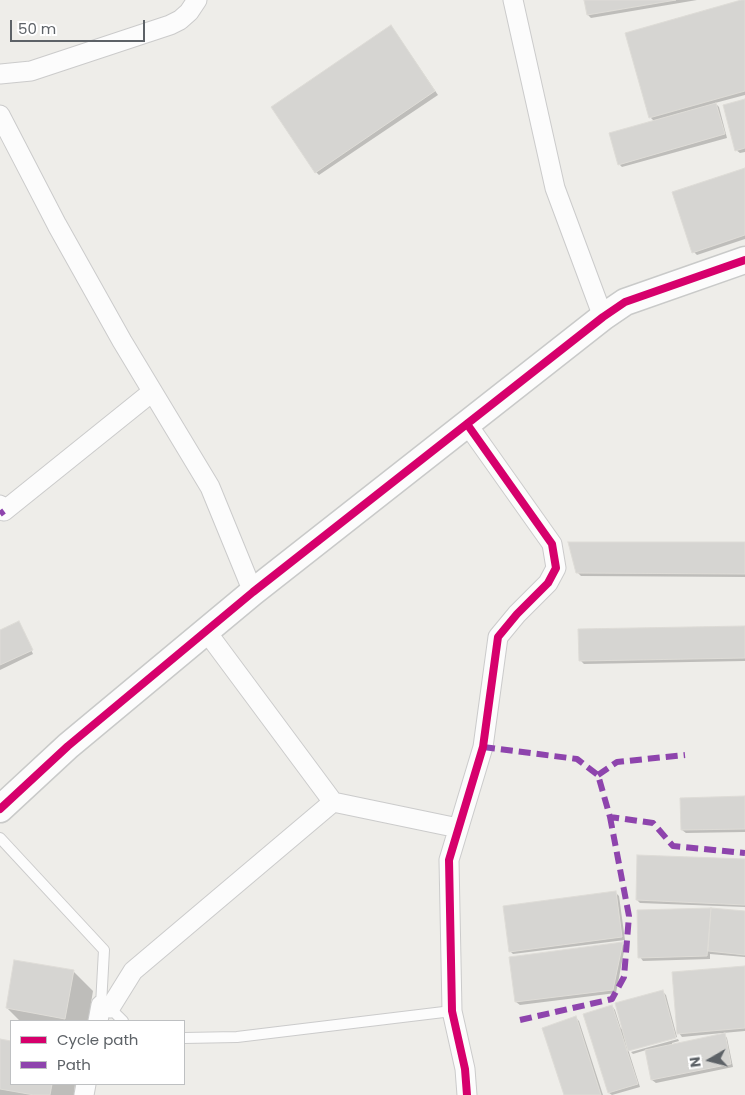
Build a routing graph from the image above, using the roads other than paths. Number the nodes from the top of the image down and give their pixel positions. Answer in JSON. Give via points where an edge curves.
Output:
{"nodes":[{"id":1,"x":197,"y":0,"type":"edge"},
{"id":2,"x":512,"y":0,"type":"edge"},
{"id":3,"x":0,"y":74,"type":"edge"},
{"id":4,"x":0,"y":115,"type":"edge"},
{"id":5,"x":745,"y":260,"type":"edge"},
{"id":6,"x":603,"y":317,"type":"junction"},
{"id":7,"x":152,"y":392,"type":"junction"},
{"id":8,"x":468,"y":424,"type":"junction"},
{"id":9,"x":0,"y":505,"type":"edge"},
{"id":10,"x":253,"y":592,"type":"junction"},
{"id":11,"x":206,"y":631,"type":"junction"},
{"id":12,"x":333,"y":802,"type":"junction"},
{"id":13,"x":0,"y":810,"type":"edge"},
{"id":14,"x":458,"y":828,"type":"junction"},
{"id":15,"x":0,"y":838,"type":"edge"},
{"id":16,"x":103,"y":1011,"type":"edge"},
{"id":17,"x":452,"y":1011,"type":"junction"},
{"id":18,"x":122,"y":1020,"type":"edge"},
{"id":19,"x":185,"y":1038,"type":"edge"},
{"id":20,"x":467,"y":1095,"type":"edge"}],
"edges":[{"from":1,"to":3,"type":"street","via":[[189,12],[170,25],[31,71]]},
{"from":2,"to":6,"type":"street","via":[[555,188]]},
{"from":4,"to":7,"type":"street","via":[[57,225]]},
{"from":5,"to":6,"type":"street","via":[[625,302]]},
{"from":6,"to":8,"type":"street"},
{"from":7,"to":9,"type":"street","via":[[4,511]]},
{"from":7,"to":10,"type":"street","via":[[210,487]]},
{"from":8,"to":10,"type":"street"},
{"from":8,"to":14,"type":"street","via":[[552,544],[556,568],[548,583],[498,637],[483,747]]},
{"from":10,"to":11,"type":"street"},
{"from":11,"to":12,"type":"street"},
{"from":11,"to":13,"type":"street","via":[[68,746]]},
{"from":12,"to":14,"type":"street"},
{"from":12,"to":16,"type":"street","via":[[133,971]]},
{"from":14,"to":17,"type":"street","via":[[449,860]]},
{"from":15,"to":16,"type":"lane","via":[[104,950]]},
{"from":16,"to":18,"type":"lane"},
{"from":17,"to":19,"type":"lane","via":[[237,1037]]},
{"from":17,"to":20,"type":"street","via":[[465,1069]]}]}
